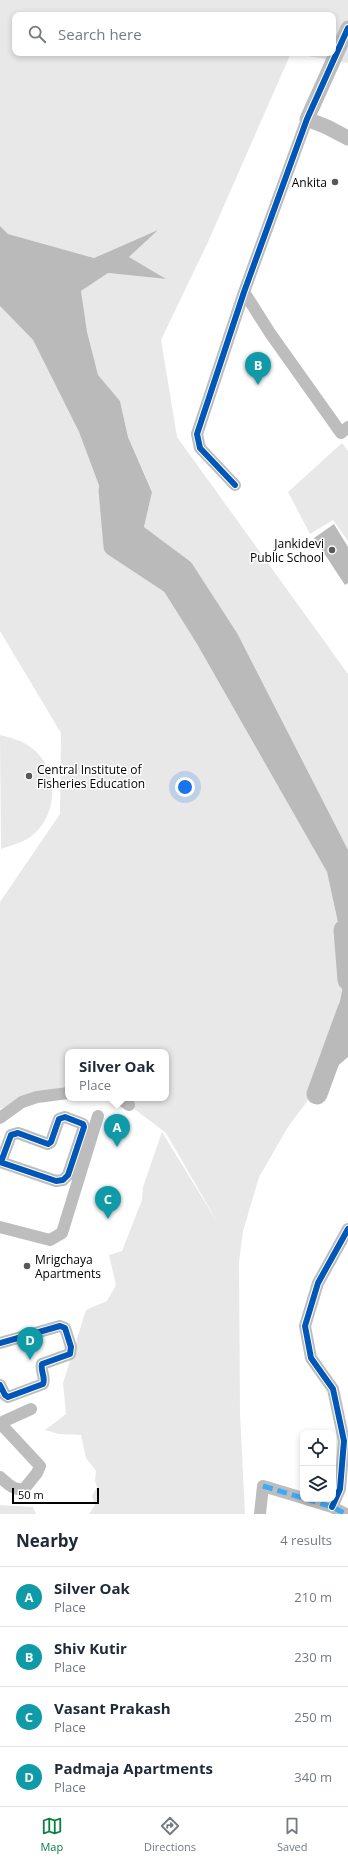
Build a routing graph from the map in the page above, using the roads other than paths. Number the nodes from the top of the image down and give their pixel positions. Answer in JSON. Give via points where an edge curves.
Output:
{"nodes":[{"id":1,"x":348,"y":28,"type":"edge"},
{"id":2,"x":336,"y":55,"type":"edge"},
{"id":3,"x":335,"y":56,"type":"edge"},
{"id":4,"x":307,"y":119,"type":"junction"},
{"id":5,"x":348,"y":138,"type":"edge"},
{"id":6,"x":244,"y":292,"type":"junction"},
{"id":7,"x":348,"y":427,"type":"edge"},
{"id":8,"x":235,"y":484,"type":"dead end"},
{"id":9,"x":65,"y":1093,"type":"edge"},
{"id":10,"x":123,"y":1101,"type":"edge"},
{"id":11,"x":129,"y":1105,"type":"dead end"},
{"id":12,"x":98,"y":1116,"type":"dead end"},
{"id":13,"x":0,"y":1118,"type":"edge"},
{"id":14,"x":0,"y":1162,"type":"edge"},
{"id":15,"x":0,"y":1227,"type":"edge"},
{"id":16,"x":348,"y":1229,"type":"edge"},
{"id":17,"x":0,"y":1343,"type":"edge"},
{"id":18,"x":0,"y":1385,"type":"edge"},
{"id":19,"x":31,"y":1409,"type":"dead end"},
{"id":20,"x":0,"y":1423,"type":"edge"},
{"id":21,"x":0,"y":1477,"type":"edge"},
{"id":22,"x":300,"y":1497,"type":"edge"},
{"id":23,"x":316,"y":1502,"type":"edge"},
{"id":24,"x":332,"y":1507,"type":"junction"},
{"id":25,"x":260,"y":1514,"type":"edge"},
{"id":26,"x":346,"y":1514,"type":"edge"}],
"edges":[{"from":1,"to":2,"type":"street"},
{"from":3,"to":4,"type":"street"},
{"from":4,"to":5,"type":"street"},
{"from":4,"to":6,"type":"street"},
{"from":6,"to":7,"type":"street","via":[[341,433]]},
{"from":6,"to":8,"type":"street","via":[[197,434],[200,448]]},
{"from":9,"to":13,"type":"street","via":[[22,1102]]},
{"from":10,"to":11,"type":"street"},
{"from":12,"to":15,"type":"street","via":[[62,1233],[50,1240]]},
{"from":14,"to":14,"type":"street","via":[[56,1181],[63,1180],[68,1175],[84,1128],[83,1124],[65,1117],[59,1119],[48,1144],[18,1134],[11,1135]]},
{"from":16,"to":24,"type":"street","via":[[318,1283],[305,1326],[311,1358],[333,1389],[344,1441],[340,1489]]},
{"from":17,"to":18,"type":"street","via":[[60,1326],[65,1328],[71,1346],[70,1354],[42,1364],[43,1384],[8,1397]]},
{"from":19,"to":20,"type":"street"},
{"from":20,"to":21,"type":"street","via":[[40,1466],[24,1489],[19,1490],[11,1486]]},
{"from":22,"to":25,"type":"street","via":[[263,1486]]},
{"from":23,"to":24,"type":"street"},
{"from":24,"to":26,"type":"street"}]}
